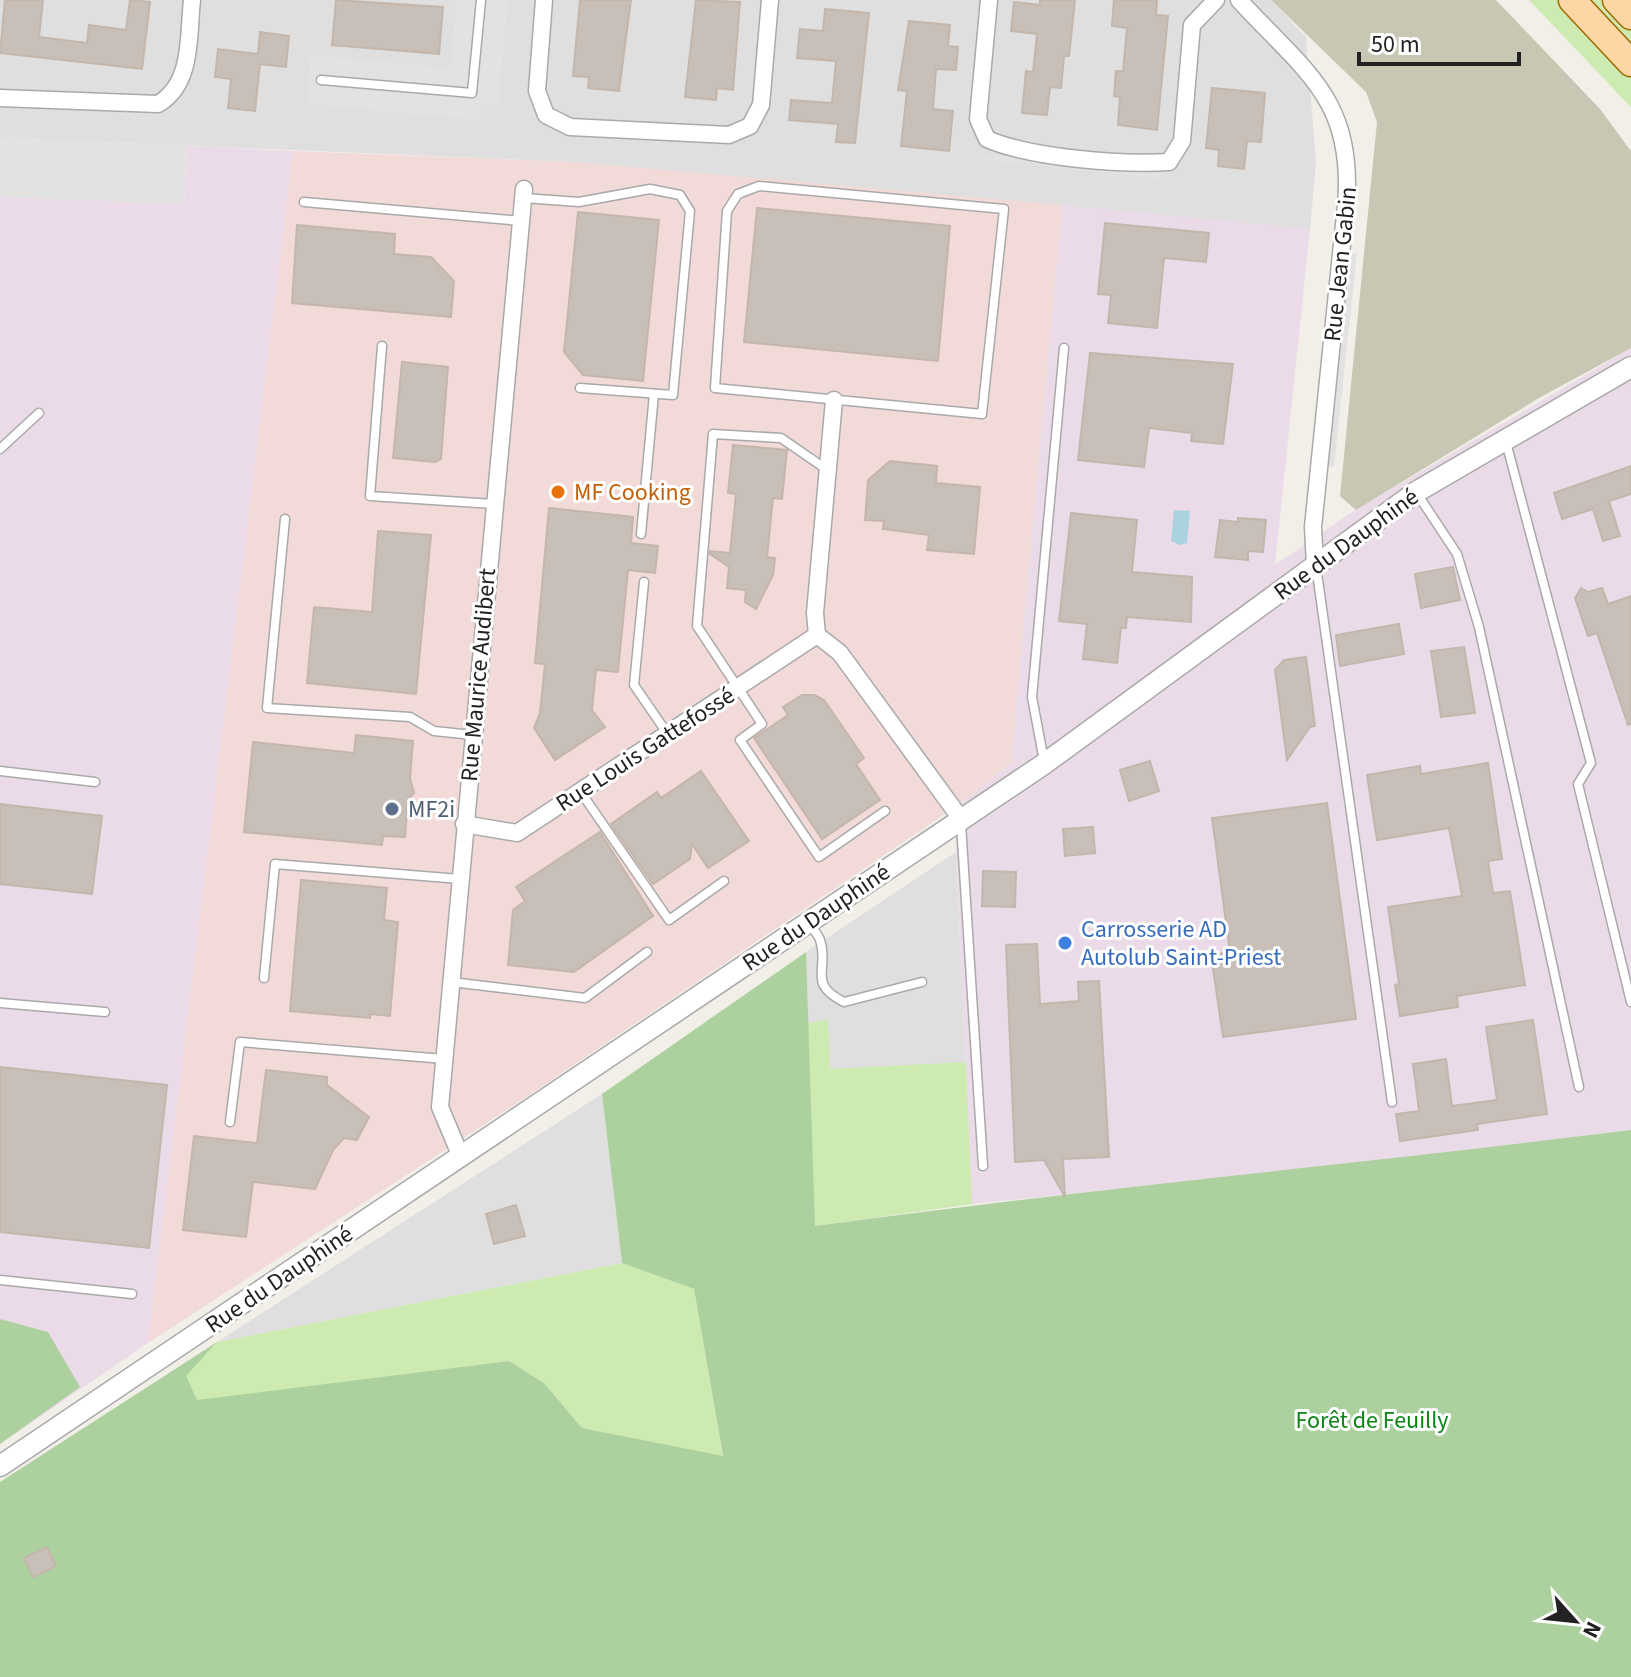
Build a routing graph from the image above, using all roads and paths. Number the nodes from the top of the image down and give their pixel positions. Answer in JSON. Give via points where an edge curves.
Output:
{"nodes":[{"id":1,"x":192,"y":0,"type":"edge"},
{"id":2,"x":481,"y":0,"type":"edge"},
{"id":3,"x":544,"y":0,"type":"edge"},
{"id":4,"x":770,"y":0,"type":"edge"},
{"id":5,"x":989,"y":0,"type":"edge"},
{"id":6,"x":1216,"y":0,"type":"edge"},
{"id":7,"x":1239,"y":0,"type":"edge"},
{"id":8,"x":1572,"y":0,"type":"edge"},
{"id":9,"x":1616,"y":0,"type":"edge"},
{"id":10,"x":1631,"y":16,"type":"edge"},
{"id":11,"x":1631,"y":63,"type":"edge"},
{"id":12,"x":321,"y":80,"type":"dead end"},
{"id":13,"x":0,"y":98,"type":"edge"},
{"id":14,"x":524,"y":193,"type":"joint"},
{"id":15,"x":304,"y":202,"type":"dead end"},
{"id":16,"x":521,"y":221,"type":"junction"},
{"id":17,"x":382,"y":346,"type":"dead end"},
{"id":18,"x":1064,"y":348,"type":"dead end"},
{"id":19,"x":1631,"y":367,"type":"edge"},
{"id":20,"x":580,"y":388,"type":"dead end"},
{"id":21,"x":654,"y":394,"type":"junction"},
{"id":22,"x":834,"y":400,"type":"junction"},
{"id":23,"x":39,"y":413,"type":"dead end"},
{"id":24,"x":1505,"y":437,"type":"junction"},
{"id":25,"x":0,"y":449,"type":"edge"},
{"id":26,"x":826,"y":469,"type":"junction"},
{"id":27,"x":1416,"y":492,"type":"junction"},
{"id":28,"x":494,"y":504,"type":"junction"},
{"id":29,"x":285,"y":519,"type":"dead end"},
{"id":30,"x":641,"y":534,"type":"dead end"},
{"id":31,"x":1315,"y":565,"type":"junction"},
{"id":32,"x":644,"y":582,"type":"dead end"},
{"id":33,"x":817,"y":635,"type":"junction"},
{"id":34,"x":738,"y":687,"type":"junction"},
{"id":35,"x":668,"y":734,"type":"junction"},
{"id":36,"x":473,"y":735,"type":"junction"},
{"id":37,"x":1044,"y":764,"type":"junction"},
{"id":38,"x":0,"y":771,"type":"edge"},
{"id":39,"x":95,"y":782,"type":"dead end"},
{"id":40,"x":580,"y":791,"type":"junction"},
{"id":41,"x":885,"y":811,"type":"dead end"},
{"id":42,"x":961,"y":819,"type":"junction"},
{"id":43,"x":464,"y":824,"type":"junction"},
{"id":44,"x":460,"y":879,"type":"junction"},
{"id":45,"x":724,"y":881,"type":"dead end"},
{"id":46,"x":808,"y":923,"type":"junction"},
{"id":47,"x":647,"y":952,"type":"dead end"},
{"id":48,"x":264,"y":978,"type":"dead end"},
{"id":49,"x":451,"y":982,"type":"junction"},
{"id":50,"x":922,"y":982,"type":"dead end"},
{"id":51,"x":1631,"y":1002,"type":"edge"},
{"id":52,"x":0,"y":1003,"type":"edge"},
{"id":53,"x":105,"y":1012,"type":"dead end"},
{"id":54,"x":444,"y":1059,"type":"junction"},
{"id":55,"x":1579,"y":1087,"type":"dead end"},
{"id":56,"x":1392,"y":1102,"type":"dead end"},
{"id":57,"x":230,"y":1122,"type":"dead end"},
{"id":58,"x":461,"y":1157,"type":"junction"},
{"id":59,"x":983,"y":1166,"type":"dead end"},
{"id":60,"x":0,"y":1280,"type":"edge"},
{"id":61,"x":132,"y":1294,"type":"dead end"},
{"id":62,"x":0,"y":1466,"type":"edge"}],
"edges":[{"from":1,"to":13,"type":"street","via":[[183,79],[174,95],[158,104]]},
{"from":2,"to":12,"type":"lane","via":[[472,93]]},
{"from":3,"to":4,"type":"street","via":[[537,91],[546,115],[570,127],[729,135],[750,126],[761,105]]},
{"from":5,"to":6,"type":"street","via":[[978,119],[987,139],[1011,149],[1146,164],[1169,162],[1182,141],[1192,25]]},
{"from":7,"to":31,"type":"street","name":"Rue Jean Gabin","via":[[1324,92],[1342,127],[1347,151],[1313,527]]},
{"from":8,"to":11,"type":"main road"},
{"from":9,"to":10,"type":"main road"},
{"from":14,"to":16,"type":"street","name":"Rue Maurice Audibert"},
{"from":14,"to":21,"type":"lane","via":[[579,202],[650,189],[680,195],[690,211],[673,395]]},
{"from":15,"to":16,"type":"lane"},
{"from":16,"to":28,"type":"street","name":"Rue Maurice Audibert"},
{"from":17,"to":28,"type":"lane","via":[[370,496]]},
{"from":18,"to":37,"type":"lane","via":[[1032,697]]},
{"from":19,"to":24,"type":"street","name":"Rue du Dauphiné"},
{"from":20,"to":21,"type":"lane"},
{"from":21,"to":30,"type":"lane"},
{"from":22,"to":22,"type":"lane","via":[[715,388],[727,211],[738,194],[759,186],[1004,209],[982,414]]},
{"from":22,"to":26,"type":"street"},
{"from":23,"to":25,"type":"lane"},
{"from":24,"to":27,"type":"street","name":"Rue du Dauphiné"},
{"from":24,"to":51,"type":"lane","via":[[1591,763],[1578,784]]},
{"from":26,"to":33,"type":"street"},
{"from":26,"to":34,"type":"lane","via":[[781,438],[713,434],[697,626]]},
{"from":27,"to":31,"type":"street","name":"Rue du Dauphiné"},
{"from":27,"to":55,"type":"lane","via":[[1457,554],[1479,627]]},
{"from":28,"to":36,"type":"street","name":"Rue Maurice Audibert"},
{"from":29,"to":36,"type":"lane","via":[[267,708],[410,717],[434,731]]},
{"from":31,"to":37,"type":"street","name":"Rue du Dauphiné"},
{"from":31,"to":56,"type":"lane"},
{"from":32,"to":35,"type":"lane","via":[[634,685]]},
{"from":33,"to":34,"type":"street","name":"Rue Louis Gattefossé"},
{"from":33,"to":42,"type":"street","via":[[840,653]]},
{"from":34,"to":35,"type":"street","name":"Rue Louis Gattefossé"},
{"from":34,"to":41,"type":"lane","via":[[762,724],[740,740],[819,857]]},
{"from":35,"to":40,"type":"street","name":"Rue Louis Gattefossé"},
{"from":36,"to":43,"type":"street","name":"Rue Maurice Audibert"},
{"from":37,"to":42,"type":"street","name":"Rue du Dauphiné"},
{"from":38,"to":39,"type":"lane"},
{"from":40,"to":43,"type":"street","name":"Rue Louis Gattefossé","via":[[517,833]]},
{"from":40,"to":45,"type":"lane","via":[[669,920]]},
{"from":42,"to":46,"type":"street","name":"Rue du Dauphiné"},
{"from":42,"to":59,"type":"lane"},
{"from":43,"to":44,"type":"street","name":"Rue Maurice Audibert"},
{"from":44,"to":48,"type":"lane","via":[[275,864]]},
{"from":44,"to":49,"type":"street","name":"Rue Maurice Audibert"},
{"from":46,"to":50,"type":"lane","via":[[821,941],[821,981],[830,995],[844,1002]]},
{"from":46,"to":58,"type":"street","name":"Rue du Dauphiné"},
{"from":47,"to":49,"type":"lane","via":[[585,998]]},
{"from":49,"to":54,"type":"street","name":"Rue Maurice Audibert"},
{"from":52,"to":53,"type":"lane"},
{"from":54,"to":57,"type":"lane","via":[[240,1042]]},
{"from":54,"to":58,"type":"street","name":"Rue Maurice Audibert","via":[[440,1107]]},
{"from":58,"to":62,"type":"street","name":"Rue du Dauphiné"},
{"from":60,"to":61,"type":"lane"}]}
